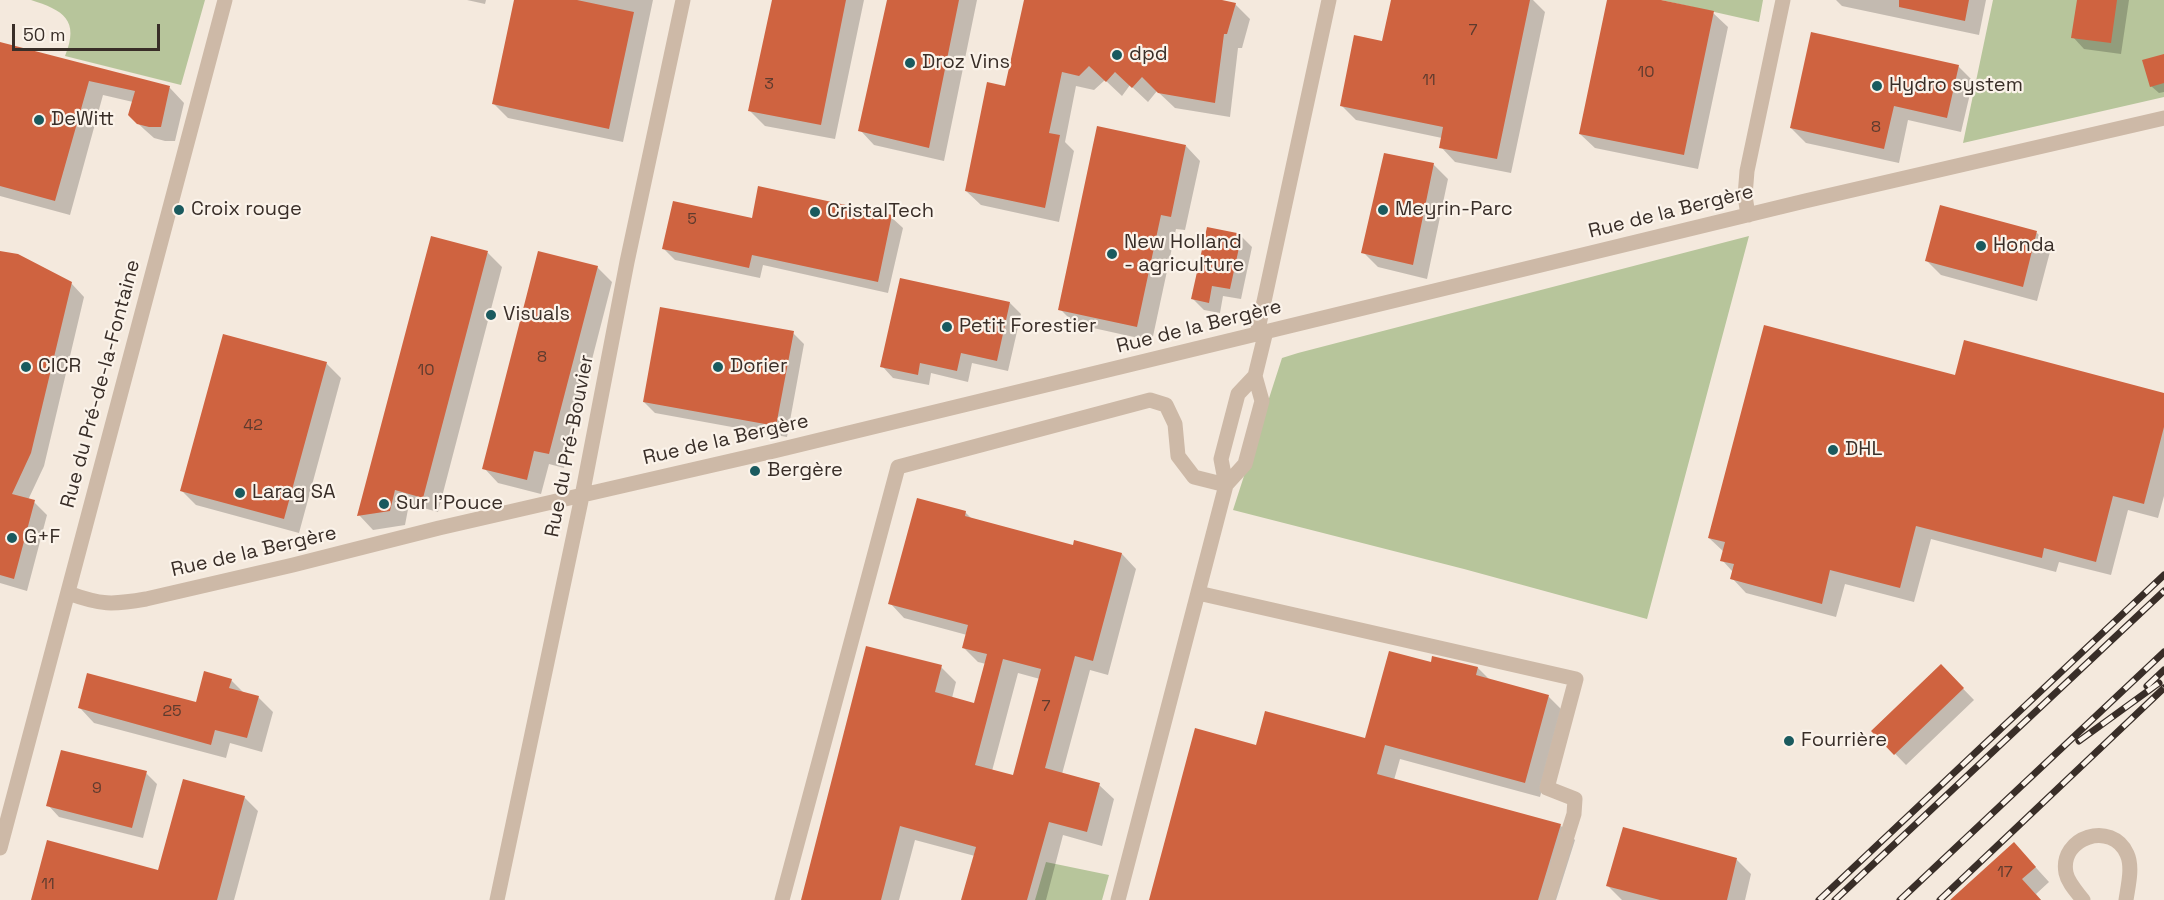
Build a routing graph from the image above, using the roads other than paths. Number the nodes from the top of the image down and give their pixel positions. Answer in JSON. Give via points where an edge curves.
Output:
{"nodes":[{"id":1,"x":225,"y":0,"type":"edge"},
{"id":2,"x":683,"y":0,"type":"edge"},
{"id":3,"x":1329,"y":0,"type":"edge"},
{"id":4,"x":1782,"y":0,"type":"edge"},
{"id":5,"x":2164,"y":118,"type":"edge"},
{"id":6,"x":1748,"y":215,"type":"junction"},
{"id":7,"x":1262,"y":333,"type":"junction"},
{"id":8,"x":1255,"y":376,"type":"junction"},
{"id":9,"x":1226,"y":485,"type":"junction"},
{"id":10,"x":582,"y":496,"type":"junction"},
{"id":11,"x":68,"y":593,"type":"junction"},
{"id":12,"x":1198,"y":593,"type":"junction"},
{"id":13,"x":0,"y":848,"type":"edge"},
{"id":14,"x":497,"y":900,"type":"edge"},
{"id":15,"x":782,"y":900,"type":"edge"},
{"id":16,"x":1118,"y":900,"type":"edge"},
{"id":17,"x":1547,"y":900,"type":"edge"},
{"id":18,"x":2083,"y":900,"type":"edge"},
{"id":19,"x":2126,"y":900,"type":"edge"}],
"edges":[{"from":1,"to":11,"type":"street","name":"Rue du Pré-de-la-Fontaine"},
{"from":2,"to":10,"type":"street","name":"Rue du Pré-Bouvier"},
{"from":3,"to":7,"type":"street"},
{"from":4,"to":6,"type":"street","via":[[1747,171]]},
{"from":5,"to":6,"type":"street","name":"Rue de la Bergère"},
{"from":6,"to":7,"type":"street","name":"Rue de la Bergère"},
{"from":7,"to":8,"type":"street"},
{"from":7,"to":10,"type":"street","name":"Rue de la Bergère"},
{"from":8,"to":9,"type":"street","via":[[1238,394],[1221,459]]},
{"from":8,"to":9,"type":"street","via":[[1262,401],[1245,464]]},
{"from":9,"to":12,"type":"street"},
{"from":9,"to":15,"type":"street","via":[[1194,477],[1178,456],[1175,424],[1166,405],[1150,400],[898,466]]},
{"from":10,"to":11,"type":"street","name":"Rue de la Bergère","via":[[146,599],[102,603]]},
{"from":10,"to":14,"type":"street","name":"Rue du Pré-Bouvier"},
{"from":11,"to":13,"type":"street","name":"Rue du Pré-de-la-Fontaine"},
{"from":12,"to":16,"type":"street"},
{"from":12,"to":17,"type":"street","via":[[1576,679],[1547,788],[1575,799],[1574,814]]},
{"from":18,"to":19,"type":"street","via":[[2066,873],[2067,858],[2077,843],[2095,834],[2114,839],[2127,855]]}]}
